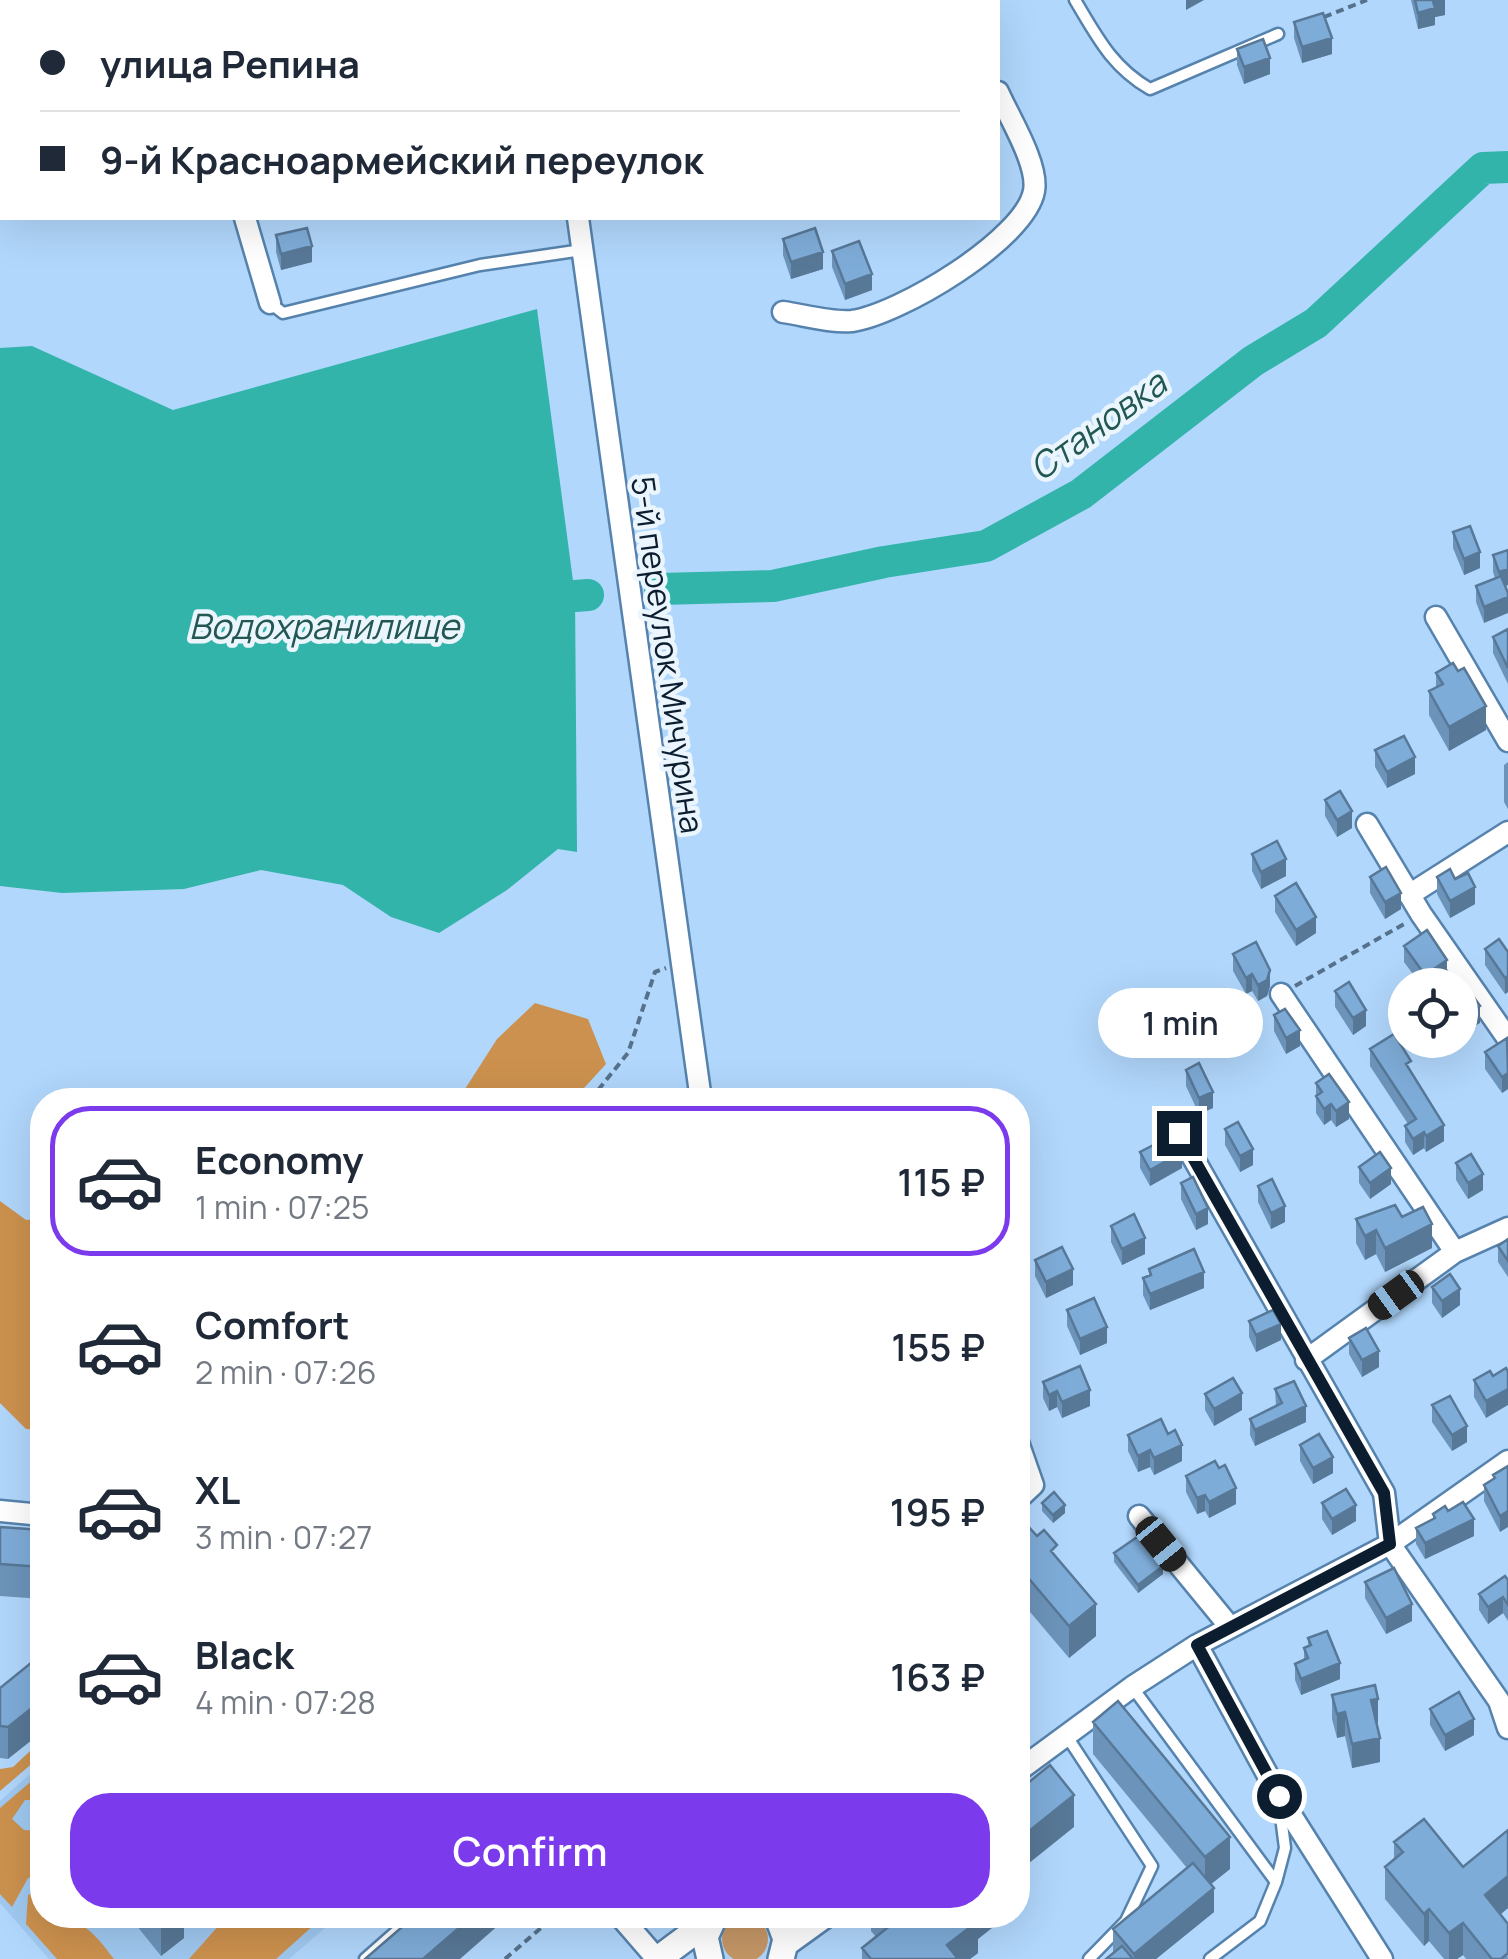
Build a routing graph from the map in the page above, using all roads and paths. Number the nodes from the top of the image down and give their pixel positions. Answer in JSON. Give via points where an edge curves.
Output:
{"nodes":[{"id":1,"x":1075,"y":0,"type":"edge"},
{"id":2,"x":1367,"y":0,"type":"edge"},
{"id":3,"x":1314,"y":20,"type":"edge"},
{"id":4,"x":1278,"y":34,"type":"dead end"},
{"id":5,"x":1000,"y":96,"type":"edge"},
{"id":6,"x":246,"y":220,"type":"edge"},
{"id":7,"x":578,"y":220,"type":"edge"},
{"id":8,"x":583,"y":250,"type":"junction"},
{"id":9,"x":270,"y":303,"type":"joint"},
{"id":10,"x":783,"y":312,"type":"dead end"},
{"id":11,"x":1436,"y":617,"type":"dead end"},
{"id":12,"x":1508,"y":741,"type":"edge"},
{"id":13,"x":1367,"y":824,"type":"dead end"},
{"id":14,"x":1508,"y":832,"type":"edge"},
{"id":15,"x":1409,"y":895,"type":"junction"},
{"id":16,"x":1421,"y":914,"type":"junction"},
{"id":17,"x":679,"y":962,"type":"junction"},
{"id":18,"x":1280,"y":994,"type":"joint"},
{"id":19,"x":1508,"y":1039,"type":"edge"},
{"id":20,"x":600,"y":1088,"type":"edge"},
{"id":21,"x":698,"y":1088,"type":"edge"},
{"id":22,"x":1179,"y":1133,"type":"dead end"},
{"id":23,"x":1508,"y":1228,"type":"edge"},
{"id":24,"x":1455,"y":1252,"type":"junction"},
{"id":25,"x":1306,"y":1360,"type":"junction"},
{"id":26,"x":1508,"y":1461,"type":"edge"},
{"id":27,"x":0,"y":1512,"type":"edge"},
{"id":28,"x":30,"y":1514,"type":"edge"},
{"id":29,"x":1139,"y":1516,"type":"dead end"},
{"id":30,"x":1390,"y":1544,"type":"junction"},
{"id":31,"x":1230,"y":1627,"type":"junction"},
{"id":32,"x":1197,"y":1645,"type":"junction"},
{"id":33,"x":1132,"y":1687,"type":"junction"},
{"id":34,"x":1508,"y":1728,"type":"edge"},
{"id":35,"x":1066,"y":1734,"type":"junction"},
{"id":36,"x":1030,"y":1762,"type":"edge"},
{"id":37,"x":1279,"y":1796,"type":"junction"},
{"id":38,"x":1276,"y":1882,"type":"junction"},
{"id":39,"x":400,"y":1928,"type":"edge"},
{"id":40,"x":541,"y":1928,"type":"edge"},
{"id":41,"x":630,"y":1928,"type":"edge"},
{"id":42,"x":698,"y":1928,"type":"edge"},
{"id":43,"x":709,"y":1928,"type":"edge"},
{"id":44,"x":809,"y":1928,"type":"edge"},
{"id":45,"x":783,"y":1945,"type":"edge"},
{"id":46,"x":365,"y":1959,"type":"edge"},
{"id":47,"x":506,"y":1959,"type":"edge"},
{"id":48,"x":657,"y":1959,"type":"edge"},
{"id":49,"x":710,"y":1959,"type":"edge"},
{"id":50,"x":1089,"y":1959,"type":"edge"},
{"id":51,"x":1210,"y":1959,"type":"edge"},
{"id":52,"x":1382,"y":1959,"type":"edge"}],
"edges":[{"from":1,"to":4,"type":"lane","via":[[1125,74],[1150,88]]},
{"from":2,"to":3,"type":"path"},
{"from":5,"to":10,"type":"street","via":[[1035,175],[1028,207],[1004,233],[937,287],[884,311],[850,321]]},
{"from":6,"to":9,"type":"street"},
{"from":7,"to":8,"type":"street","name":"5-й переулок Мичурина"},
{"from":8,"to":9,"type":"lane","via":[[480,265],[283,313]]},
{"from":8,"to":17,"type":"street","name":"5-й переулок Мичурина"},
{"from":11,"to":12,"type":"street"},
{"from":13,"to":15,"type":"street"},
{"from":14,"to":15,"type":"street"},
{"from":15,"to":16,"type":"street"},
{"from":16,"to":18,"type":"path"},
{"from":16,"to":19,"type":"street"},
{"from":17,"to":20,"type":"path","via":[[655,972],[628,1054]]},
{"from":17,"to":21,"type":"street","name":"5-й переулок Мичурина"},
{"from":18,"to":24,"type":"street"},
{"from":22,"to":25,"type":"street"},
{"from":23,"to":24,"type":"street"},
{"from":24,"to":25,"type":"street"},
{"from":25,"to":30,"type":"street","via":[[1384,1493]]},
{"from":26,"to":30,"type":"street"},
{"from":27,"to":28,"type":"street"},
{"from":29,"to":31,"type":"street"},
{"from":30,"to":31,"type":"street"},
{"from":30,"to":34,"type":"street","via":[[1500,1701]]},
{"from":31,"to":32,"type":"street"},
{"from":32,"to":33,"type":"street"},
{"from":32,"to":37,"type":"street"},
{"from":33,"to":35,"type":"street"},
{"from":33,"to":38,"type":"lane"},
{"from":35,"to":36,"type":"street"},
{"from":35,"to":50,"type":"lane","via":[[1152,1866],[1126,1922]]},
{"from":37,"to":38,"type":"lane","via":[[1285,1848]]},
{"from":37,"to":52,"type":"street"},
{"from":38,"to":51,"type":"lane","via":[[1260,1920]]},
{"from":39,"to":46,"type":"lane"},
{"from":40,"to":47,"type":"path"},
{"from":41,"to":48,"type":"street"},
{"from":42,"to":48,"type":"street"},
{"from":43,"to":49,"type":"street"},
{"from":44,"to":45,"type":"street"}]}
